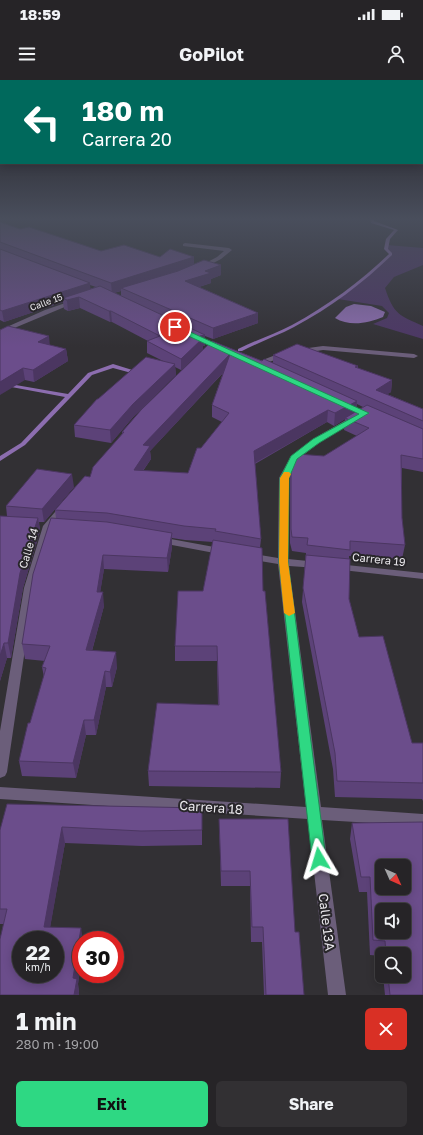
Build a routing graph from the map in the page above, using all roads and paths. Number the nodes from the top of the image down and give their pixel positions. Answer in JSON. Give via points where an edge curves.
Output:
{"nodes":[{"id":1,"x":211,"y":262,"type":"edge"},
{"id":2,"x":191,"y":271,"type":"edge"},
{"id":3,"x":85,"y":298,"type":"edge"},
{"id":4,"x":2,"y":329,"type":"edge"},
{"id":5,"x":414,"y":356,"type":"dead end"},
{"id":6,"x":256,"y":364,"type":"edge"},
{"id":7,"x":365,"y":413,"type":"edge"},
{"id":8,"x":73,"y":496,"type":"edge"},
{"id":9,"x":44,"y":526,"type":"junction"},
{"id":10,"x":63,"y":527,"type":"edge"},
{"id":11,"x":152,"y":539,"type":"edge"},
{"id":12,"x":283,"y":562,"type":"junction"},
{"id":13,"x":423,"y":576,"type":"edge"},
{"id":14,"x":0,"y":772,"type":"edge"},
{"id":15,"x":0,"y":793,"type":"edge"},
{"id":16,"x":313,"y":814,"type":"junction"},
{"id":17,"x":423,"y":820,"type":"edge"},
{"id":18,"x":337,"y":995,"type":"edge"}],
"edges":[{"from":1,"to":2,"type":"street"},
{"from":3,"to":4,"type":"street","name":"Calle 15"},
{"from":5,"to":6,"type":"street","via":[[316,348],[294,351]]},
{"from":7,"to":12,"type":"street","name":"Calle 13A","via":[[316,441],[294,458],[284,478]]},
{"from":8,"to":9,"type":"street","name":"Calle 14"},
{"from":9,"to":10,"type":"street"},
{"from":9,"to":14,"type":"street","name":"Calle 14","via":[[29,588]]},
{"from":11,"to":12,"type":"street","name":"Carrera 19"},
{"from":12,"to":13,"type":"street","name":"Carrera 19"},
{"from":12,"to":16,"type":"street","name":"Calle 13A"},
{"from":15,"to":16,"type":"street","name":"Carrera 18"},
{"from":16,"to":17,"type":"street","name":"Carrera 18"},
{"from":16,"to":18,"type":"street","name":"Calle 13A"}]}
